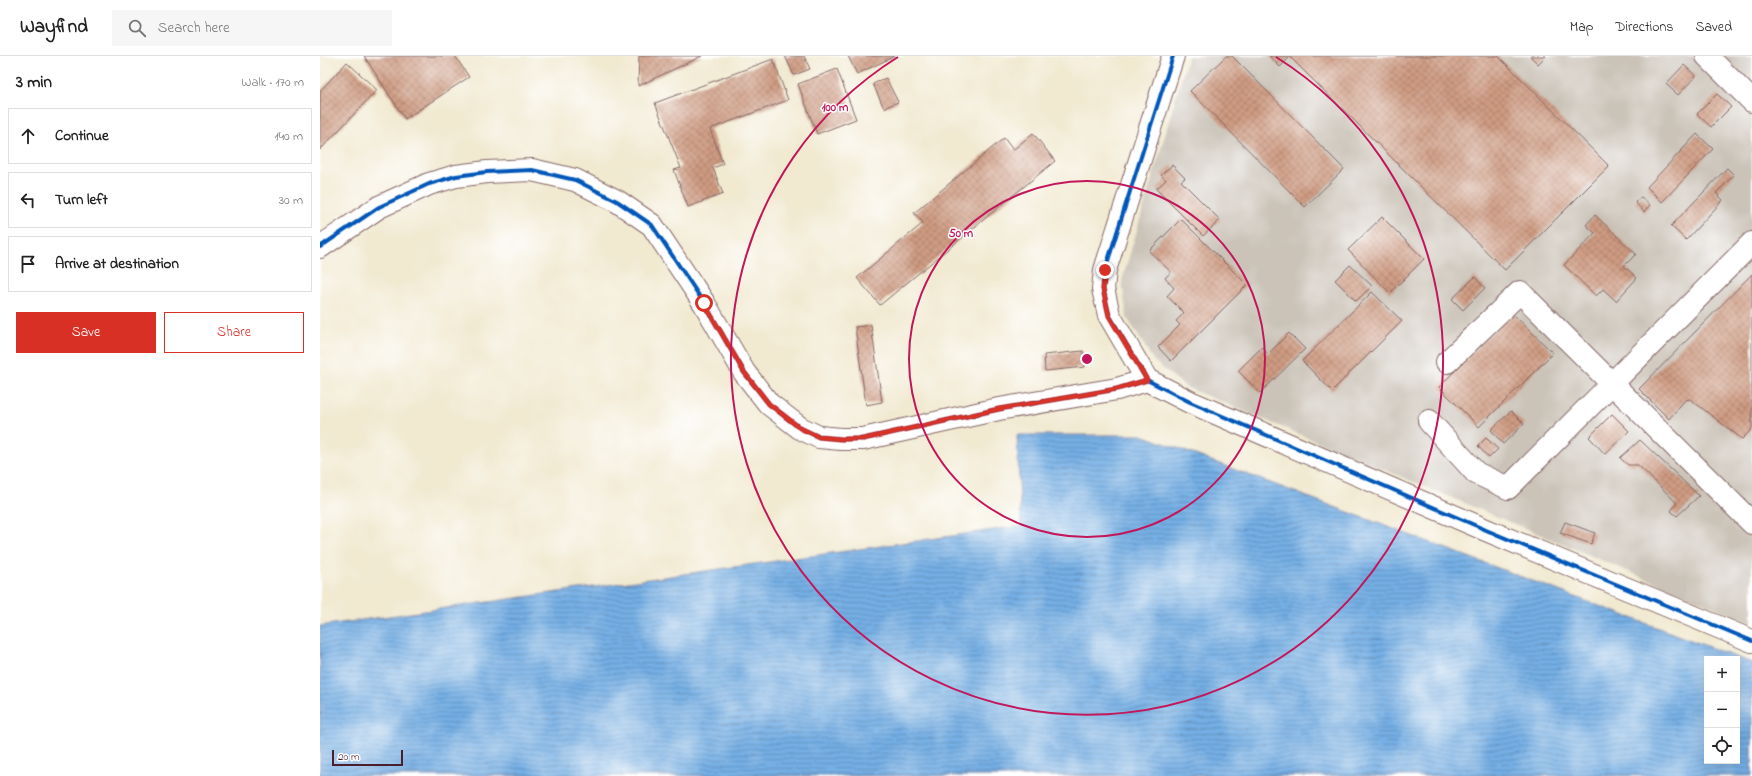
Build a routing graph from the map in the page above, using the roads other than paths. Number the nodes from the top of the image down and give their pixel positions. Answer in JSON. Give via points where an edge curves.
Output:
{"nodes":[{"id":1,"x":1173,"y":56,"type":"edge"},
{"id":2,"x":1707,"y":56,"type":"edge"},
{"id":3,"x":1752,"y":101,"type":"edge"},
{"id":4,"x":1752,"y":243,"type":"edge"},
{"id":5,"x":320,"y":247,"type":"edge"},
{"id":6,"x":1447,"y":362,"type":"dead end"},
{"id":7,"x":1147,"y":380,"type":"junction"},
{"id":8,"x":1613,"y":383,"type":"junction"},
{"id":9,"x":1429,"y":421,"type":"dead end"},
{"id":10,"x":1752,"y":523,"type":"edge"},
{"id":11,"x":1752,"y":641,"type":"edge"}],
"edges":[{"from":1,"to":7,"type":"street","via":[[1105,270],[1103,289],[1109,316]]},
{"from":2,"to":3,"type":"street"},
{"from":4,"to":8,"type":"street"},
{"from":5,"to":7,"type":"street","via":[[379,207],[429,184],[456,176],[532,170],[575,180],[617,200],[652,225],[704,303],[744,372],[769,404],[800,428],[819,437],[863,439],[999,409],[1117,389]]},
{"from":6,"to":8,"type":"street","via":[[1520,292]]},
{"from":7,"to":11,"type":"street","via":[[1190,402],[1486,530]]},
{"from":8,"to":9,"type":"street","via":[[1508,488],[1476,474]]},
{"from":8,"to":10,"type":"street"}]}
